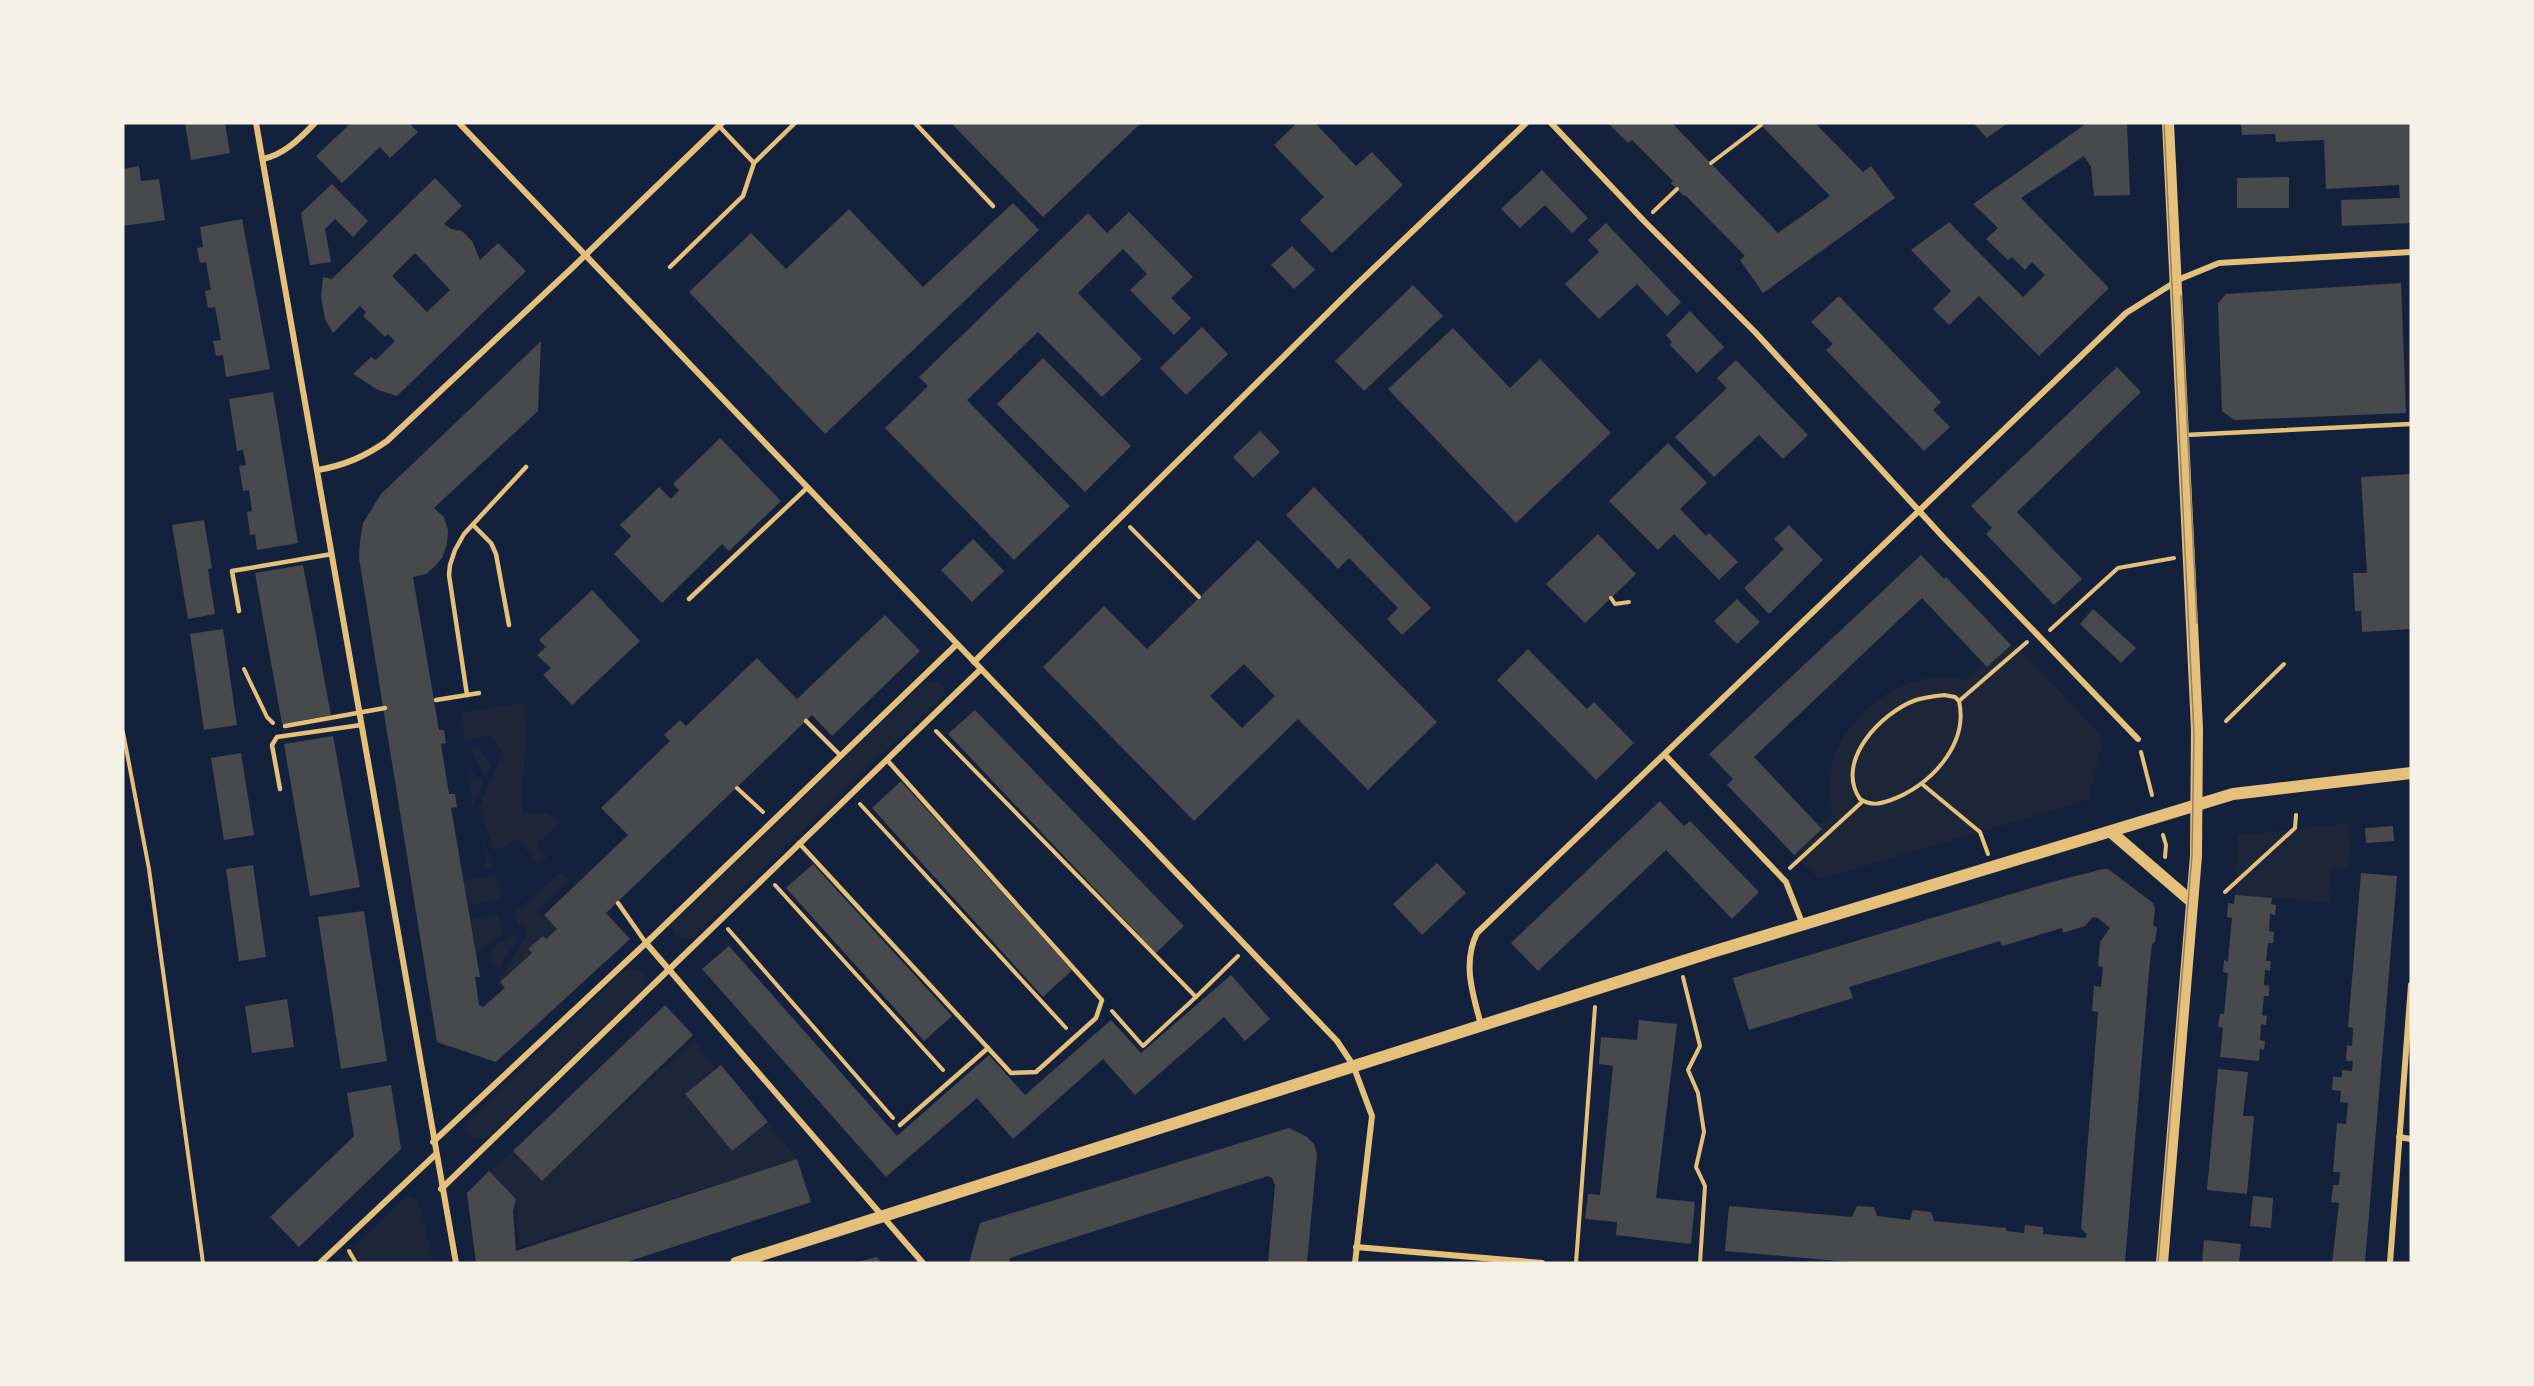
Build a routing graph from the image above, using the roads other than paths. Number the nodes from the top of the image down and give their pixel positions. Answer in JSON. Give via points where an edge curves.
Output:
{"nodes":[{"id":1,"x":256,"y":123,"type":"edge"},
{"id":2,"x":315,"y":123,"type":"edge"},
{"id":3,"x":459,"y":123,"type":"edge"},
{"id":4,"x":795,"y":123,"type":"edge"},
{"id":5,"x":915,"y":123,"type":"edge"},
{"id":6,"x":1526,"y":123,"type":"edge"},
{"id":7,"x":1551,"y":123,"type":"edge"},
{"id":8,"x":2168,"y":123,"type":"edge"},
{"id":9,"x":720,"y":125,"type":"edge"},
{"id":10,"x":263,"y":159,"type":"junction"},
{"id":11,"x":754,"y":163,"type":"junction"},
{"id":12,"x":993,"y":206,"type":"dead end"},
{"id":13,"x":2411,"y":252,"type":"edge"},
{"id":14,"x":586,"y":255,"type":"junction"},
{"id":15,"x":670,"y":267,"type":"dead end"},
{"id":16,"x":2175,"y":282,"type":"junction"},
{"id":17,"x":2411,"y":424,"type":"edge"},
{"id":18,"x":2183,"y":435,"type":"junction"},
{"id":19,"x":526,"y":467,"type":"dead end"},
{"id":20,"x":318,"y":470,"type":"junction"},
{"id":21,"x":808,"y":487,"type":"junction"},
{"id":22,"x":1919,"y":509,"type":"junction"},
{"id":23,"x":473,"y":525,"type":"junction"},
{"id":24,"x":332,"y":554,"type":"junction"},
{"id":25,"x":689,"y":599,"type":"dead end"},
{"id":26,"x":239,"y":611,"type":"dead end"},
{"id":27,"x":509,"y":625,"type":"dead end"},
{"id":28,"x":957,"y":644,"type":"junction"},
{"id":29,"x":974,"y":662,"type":"junction"},
{"id":30,"x":981,"y":669,"type":"junction"},
{"id":31,"x":479,"y":693,"type":"dead end"},
{"id":32,"x":467,"y":695,"type":"junction"},
{"id":33,"x":436,"y":700,"type":"dead end"},
{"id":34,"x":385,"y":708,"type":"dead end"},
{"id":35,"x":359,"y":713,"type":"junction"},
{"id":36,"x":806,"y":722,"type":"dead end"},
{"id":37,"x":362,"y":725,"type":"junction"},
{"id":38,"x":285,"y":726,"type":"road end"},
{"id":39,"x":2138,"y":739,"type":"road end"},
{"id":40,"x":840,"y":755,"type":"junction"},
{"id":41,"x":1665,"y":755,"type":"junction"},
{"id":42,"x":886,"y":760,"type":"junction"},
{"id":43,"x":2411,"y":773,"type":"edge"},
{"id":44,"x":280,"y":789,"type":"dead end"},
{"id":45,"x":2198,"y":805,"type":"junction"},
{"id":46,"x":2111,"y":832,"type":"junction"},
{"id":47,"x":799,"y":843,"type":"junction"},
{"id":48,"x":2192,"y":902,"type":"junction"},
{"id":49,"x":618,"y":903,"type":"dead end"},
{"id":50,"x":1803,"y":925,"type":"junction"},
{"id":51,"x":646,"y":943,"type":"junction"},
{"id":52,"x":669,"y":968,"type":"junction"},
{"id":53,"x":2411,"y":985,"type":"edge"},
{"id":54,"x":1481,"y":1025,"type":"junction"},
{"id":55,"x":988,"y":1048,"type":"junction"},
{"id":56,"x":1353,"y":1065,"type":"junction"},
{"id":57,"x":900,"y":1125,"type":"road end"},
{"id":58,"x":2399,"y":1137,"type":"junction"},
{"id":59,"x":2411,"y":1139,"type":"edge"},
{"id":60,"x":433,"y":1142,"type":"junction"},
{"id":61,"x":435,"y":1155,"type":"junction"},
{"id":62,"x":441,"y":1190,"type":"junction"},
{"id":63,"x":882,"y":1216,"type":"junction"},
{"id":64,"x":1356,"y":1247,"type":"junction"},
{"id":65,"x":320,"y":1263,"type":"edge"},
{"id":66,"x":456,"y":1263,"type":"edge"},
{"id":67,"x":736,"y":1263,"type":"edge"},
{"id":68,"x":922,"y":1263,"type":"edge"},
{"id":69,"x":1355,"y":1263,"type":"edge"},
{"id":70,"x":1542,"y":1263,"type":"edge"},
{"id":71,"x":2162,"y":1263,"type":"edge"},
{"id":72,"x":2390,"y":1263,"type":"edge"}],
"edges":[{"from":1,"to":10,"type":"street"},
{"from":2,"to":10,"type":"street","via":[[289,148]]},
{"from":3,"to":14,"type":"street"},
{"from":4,"to":11,"type":"lane"},
{"from":5,"to":12,"type":"lane"},
{"from":6,"to":29,"type":"street"},
{"from":7,"to":22,"type":"street","via":[[1755,332]]},
{"from":8,"to":16,"type":"main road"},
{"from":9,"to":11,"type":"lane"},
{"from":9,"to":14,"type":"street"},
{"from":10,"to":20,"type":"street"},
{"from":11,"to":15,"type":"lane","via":[[743,196]]},
{"from":13,"to":16,"type":"street","via":[[2219,263]]},
{"from":14,"to":20,"type":"street","via":[[387,441],[366,456]]},
{"from":14,"to":21,"type":"street"},
{"from":16,"to":18,"type":"main road"},
{"from":16,"to":22,"type":"street","via":[[2126,313]]},
{"from":17,"to":18,"type":"lane"},
{"from":18,"to":45,"type":"main road"},
{"from":19,"to":23,"type":"lane"},
{"from":20,"to":24,"type":"street"},
{"from":21,"to":25,"type":"lane"},
{"from":21,"to":28,"type":"street"},
{"from":22,"to":39,"type":"street"},
{"from":22,"to":41,"type":"street"},
{"from":23,"to":27,"type":"lane","via":[[496,554]]},
{"from":23,"to":32,"type":"lane","via":[[455,550],[449,575]]},
{"from":24,"to":26,"type":"lane","via":[[232,571]]},
{"from":24,"to":35,"type":"street"},
{"from":28,"to":29,"type":"street"},
{"from":28,"to":40,"type":"street"},
{"from":29,"to":30,"type":"street"},
{"from":30,"to":42,"type":"street"},
{"from":30,"to":56,"type":"street","via":[[1337,1041]]},
{"from":31,"to":32,"type":"lane"},
{"from":32,"to":33,"type":"lane"},
{"from":34,"to":35,"type":"lane"},
{"from":35,"to":37,"type":"street"},
{"from":35,"to":38,"type":"lane"},
{"from":36,"to":40,"type":"lane"},
{"from":37,"to":44,"type":"lane","via":[[277,737],[272,745]]},
{"from":37,"to":60,"type":"street"},
{"from":40,"to":51,"type":"street"},
{"from":41,"to":50,"type":"street","via":[[1786,882]]},
{"from":41,"to":54,"type":"street","via":[[1477,933],[1470,947],[1469,972]]},
{"from":42,"to":47,"type":"street"},
{"from":42,"to":55,"type":"lane","via":[[1102,1000],[1096,1018],[1036,1072],[1011,1073]]},
{"from":43,"to":45,"type":"main road","via":[[2233,794]]},
{"from":45,"to":46,"type":"main road"},
{"from":45,"to":48,"type":"main road"},
{"from":46,"to":48,"type":"main road"},
{"from":46,"to":50,"type":"main road"},
{"from":47,"to":52,"type":"street"},
{"from":47,"to":55,"type":"lane"},
{"from":48,"to":71,"type":"main road"},
{"from":49,"to":51,"type":"lane"},
{"from":50,"to":54,"type":"main road"},
{"from":51,"to":52,"type":"street"},
{"from":51,"to":60,"type":"street"},
{"from":52,"to":62,"type":"street"},
{"from":52,"to":63,"type":"street"},
{"from":53,"to":58,"type":"street"},
{"from":54,"to":56,"type":"main road"},
{"from":55,"to":57,"type":"lane"},
{"from":56,"to":63,"type":"main road"},
{"from":56,"to":64,"type":"street","via":[[1372,1116]]},
{"from":58,"to":59,"type":"street"},
{"from":58,"to":72,"type":"street"},
{"from":60,"to":61,"type":"street"},
{"from":61,"to":62,"type":"street"},
{"from":61,"to":65,"type":"street"},
{"from":62,"to":66,"type":"street"},
{"from":63,"to":67,"type":"main road"},
{"from":63,"to":68,"type":"street"},
{"from":64,"to":69,"type":"street"},
{"from":64,"to":70,"type":"street"}]}
